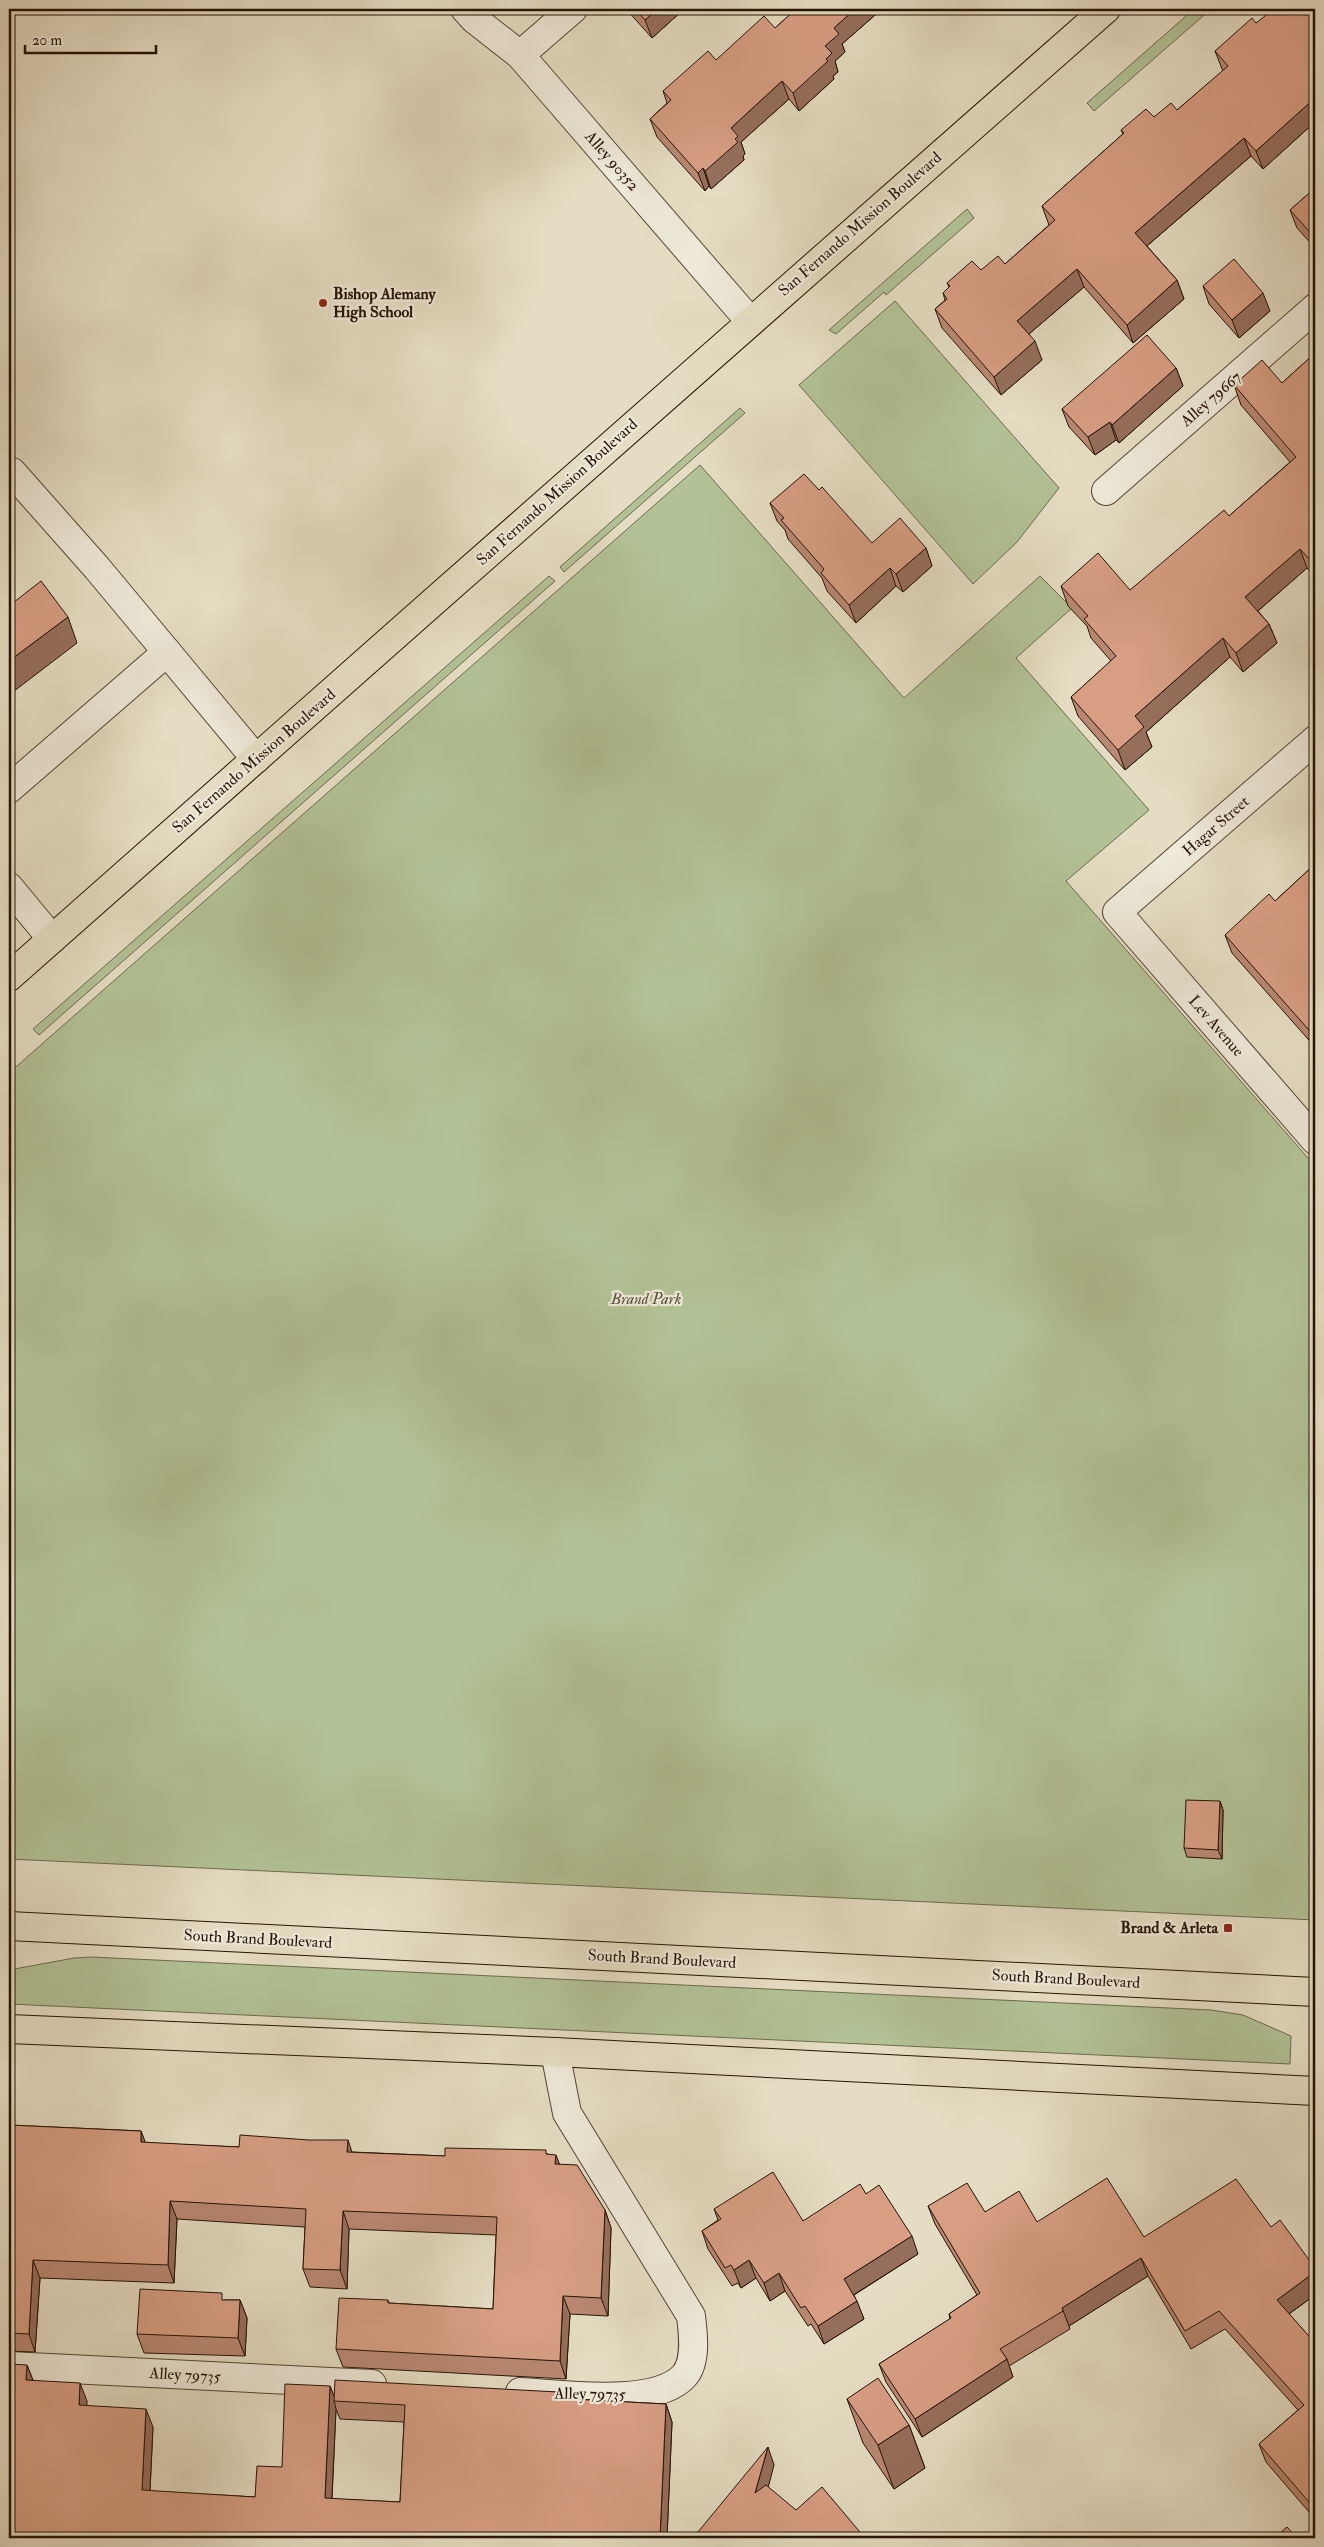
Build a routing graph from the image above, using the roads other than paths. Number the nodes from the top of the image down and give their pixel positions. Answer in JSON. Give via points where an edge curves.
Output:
{"nodes":[{"id":1,"x":465,"y":9,"type":"edge"},
{"id":2,"x":573,"y":9,"type":"edge"},
{"id":3,"x":1106,"y":9,"type":"edge"},
{"id":4,"x":520,"y":55,"type":"junction"},
{"id":5,"x":1315,"y":308,"type":"edge"},
{"id":6,"x":749,"y":320,"type":"junction"},
{"id":7,"x":12,"y":472,"type":"dead end"},
{"id":8,"x":1106,"y":491,"type":"dead end"},
{"id":9,"x":167,"y":652,"type":"junction"},
{"id":10,"x":1315,"y":740,"type":"edge"},
{"id":11,"x":256,"y":759,"type":"junction"},
{"id":12,"x":9,"y":789,"type":"edge"},
{"id":13,"x":9,"y":887,"type":"edge"},
{"id":14,"x":1117,"y":912,"type":"joint"},
{"id":15,"x":52,"y":939,"type":"junction"},
{"id":16,"x":9,"y":977,"type":"edge"},
{"id":17,"x":1315,"y":1140,"type":"edge"},
{"id":18,"x":9,"y":1926,"type":"edge"},
{"id":19,"x":1315,"y":1992,"type":"edge"},
{"id":20,"x":9,"y":2029,"type":"edge"},
{"id":21,"x":555,"y":2052,"type":"junction"},
{"id":22,"x":1315,"y":2091,"type":"edge"},
{"id":23,"x":9,"y":2366,"type":"edge"},
{"id":24,"x":393,"y":2386,"type":"edge"},
{"id":25,"x":492,"y":2390,"type":"edge"}],
"edges":[{"from":1,"to":4,"type":"street","name":"Alley 90352"},
{"from":2,"to":4,"type":"street"},
{"from":3,"to":6,"type":"main road","name":"San Fernando Mission Boulevard"},
{"from":4,"to":6,"type":"street","name":"Alley 90352"},
{"from":5,"to":8,"type":"street","name":"Alley 79667"},
{"from":6,"to":11,"type":"main road","name":"San Fernando Mission Boulevard"},
{"from":7,"to":9,"type":"street"},
{"from":9,"to":11,"type":"street"},
{"from":9,"to":12,"type":"street"},
{"from":10,"to":14,"type":"street","name":"Hagar Street"},
{"from":11,"to":15,"type":"main road","name":"San Fernando Mission Boulevard"},
{"from":13,"to":15,"type":"street"},
{"from":14,"to":17,"type":"street","name":"Lev Avenue"},
{"from":15,"to":16,"type":"main road","name":"San Fernando Mission Boulevard"},
{"from":18,"to":19,"type":"main road","name":"South Brand Boulevard"},
{"from":20,"to":21,"type":"main road"},
{"from":21,"to":22,"type":"main road"},
{"from":21,"to":25,"type":"street","name":"Alley 79735","via":[[567,2113],[691,2316],[695,2347],[685,2375],[660,2391],[620,2397]]},
{"from":23,"to":24,"type":"street","name":"Alley 79735"}]}
